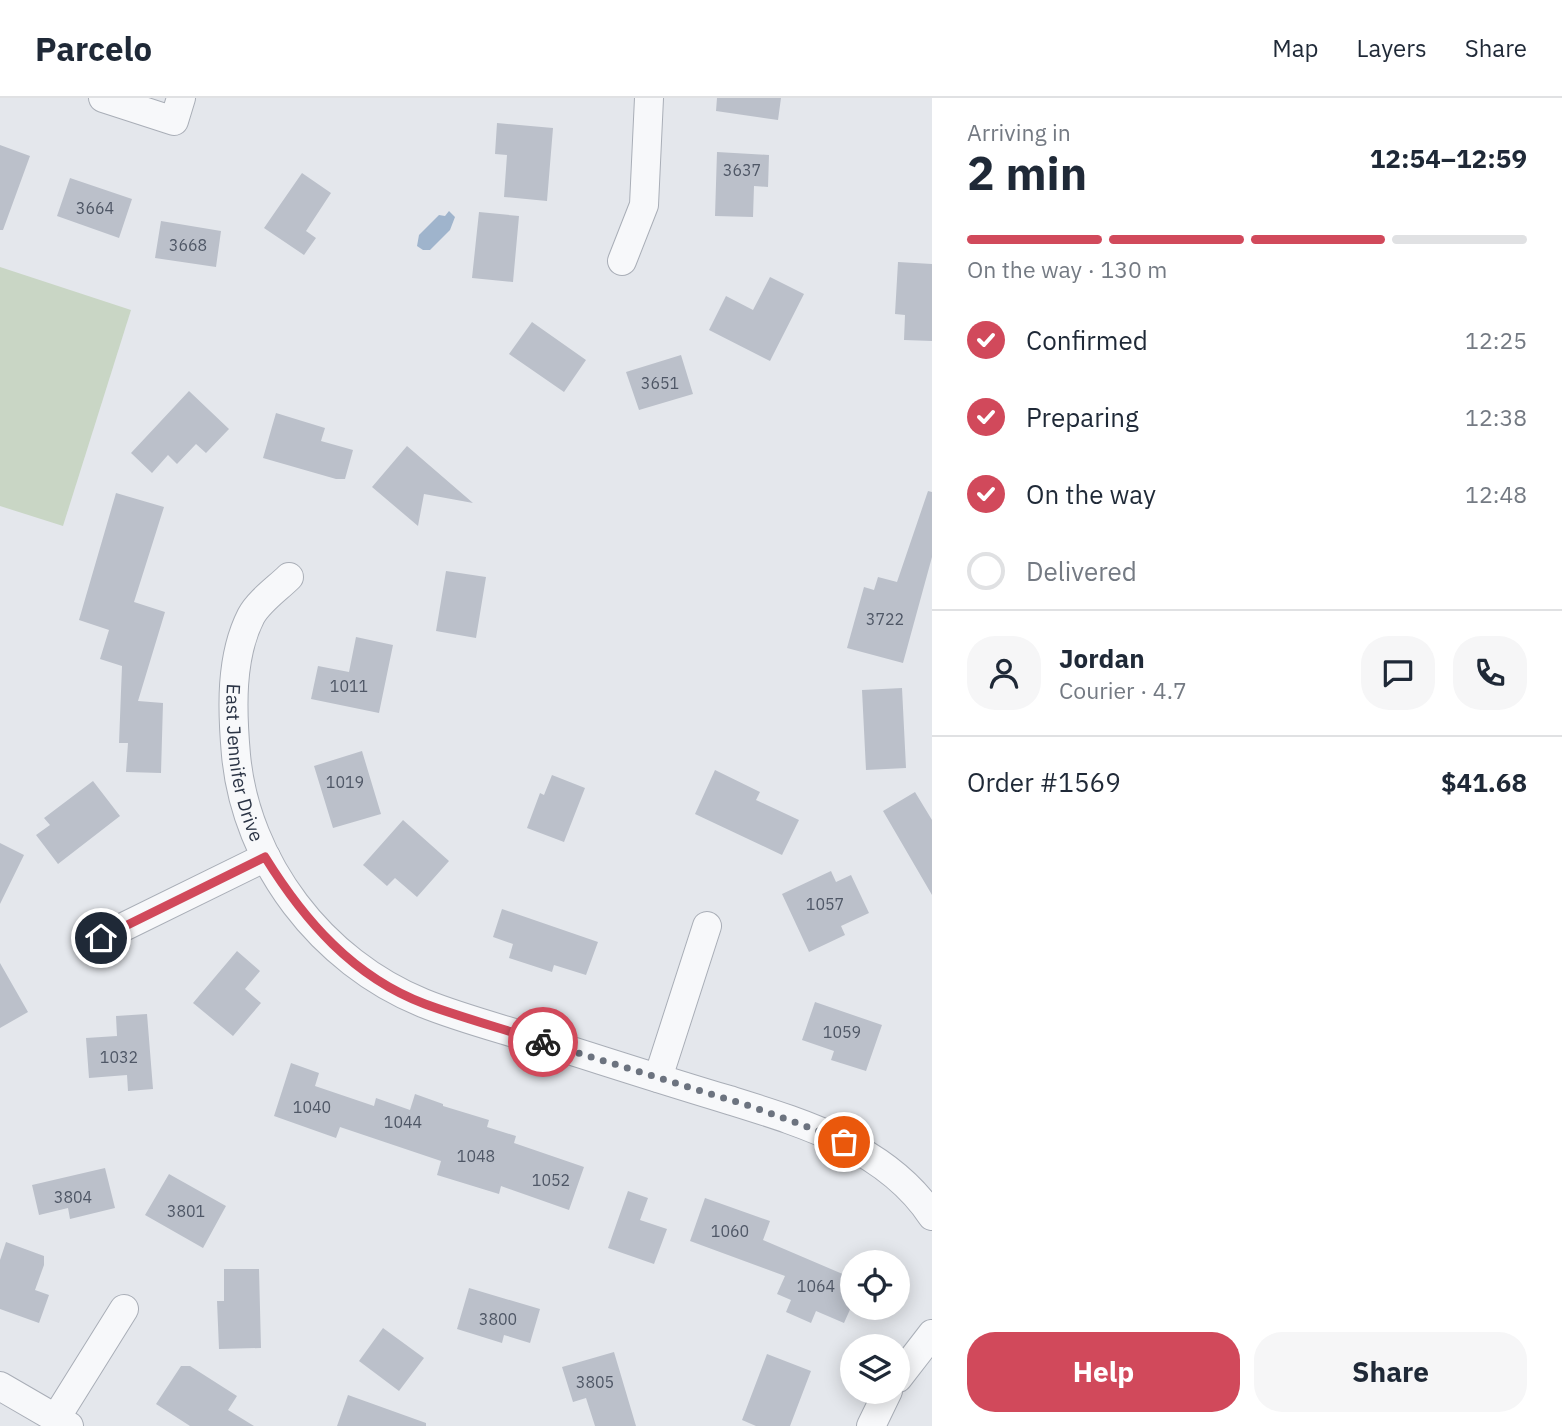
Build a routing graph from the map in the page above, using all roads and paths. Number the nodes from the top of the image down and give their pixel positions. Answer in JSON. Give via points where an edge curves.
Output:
{"nodes":[{"id":1,"x":103,"y":98,"type":"edge"},
{"id":2,"x":181,"y":98,"type":"edge"},
{"id":3,"x":649,"y":98,"type":"edge"},
{"id":4,"x":622,"y":261,"type":"dead end"},
{"id":5,"x":289,"y":577,"type":"dead end"},
{"id":6,"x":265,"y":857,"type":"junction"},
{"id":7,"x":707,"y":926,"type":"dead end"},
{"id":8,"x":101,"y":938,"type":"dead end"},
{"id":9,"x":658,"y":1078,"type":"junction"},
{"id":10,"x":932,"y":1216,"type":"edge"},
{"id":11,"x":124,"y":1309,"type":"dead end"},
{"id":12,"x":932,"y":1334,"type":"edge"},
{"id":13,"x":910,"y":1362,"type":"edge"},
{"id":14,"x":0,"y":1386,"type":"edge"},
{"id":15,"x":882,"y":1404,"type":"edge"},
{"id":16,"x":63,"y":1422,"type":"edge"},
{"id":17,"x":871,"y":1426,"type":"edge"}],
"edges":[{"from":1,"to":2,"type":"street","via":[[174,121]]},
{"from":3,"to":4,"type":"street","via":[[644,205]]},
{"from":5,"to":6,"type":"street","name":"East Jennifer Drive","via":[[252,614],[237,661],[234,693],[239,773]]},
{"from":6,"to":8,"type":"street"},
{"from":6,"to":9,"type":"street","name":"East Jennifer Drive","via":[[323,936],[391,987],[423,1003]]},
{"from":7,"to":9,"type":"street"},
{"from":9,"to":10,"type":"street","name":"East Jennifer Drive","via":[[838,1139],[883,1166]]},
{"from":11,"to":16,"type":"street"},
{"from":12,"to":13,"type":"street"},
{"from":14,"to":16,"type":"street"},
{"from":15,"to":17,"type":"street"}]}
